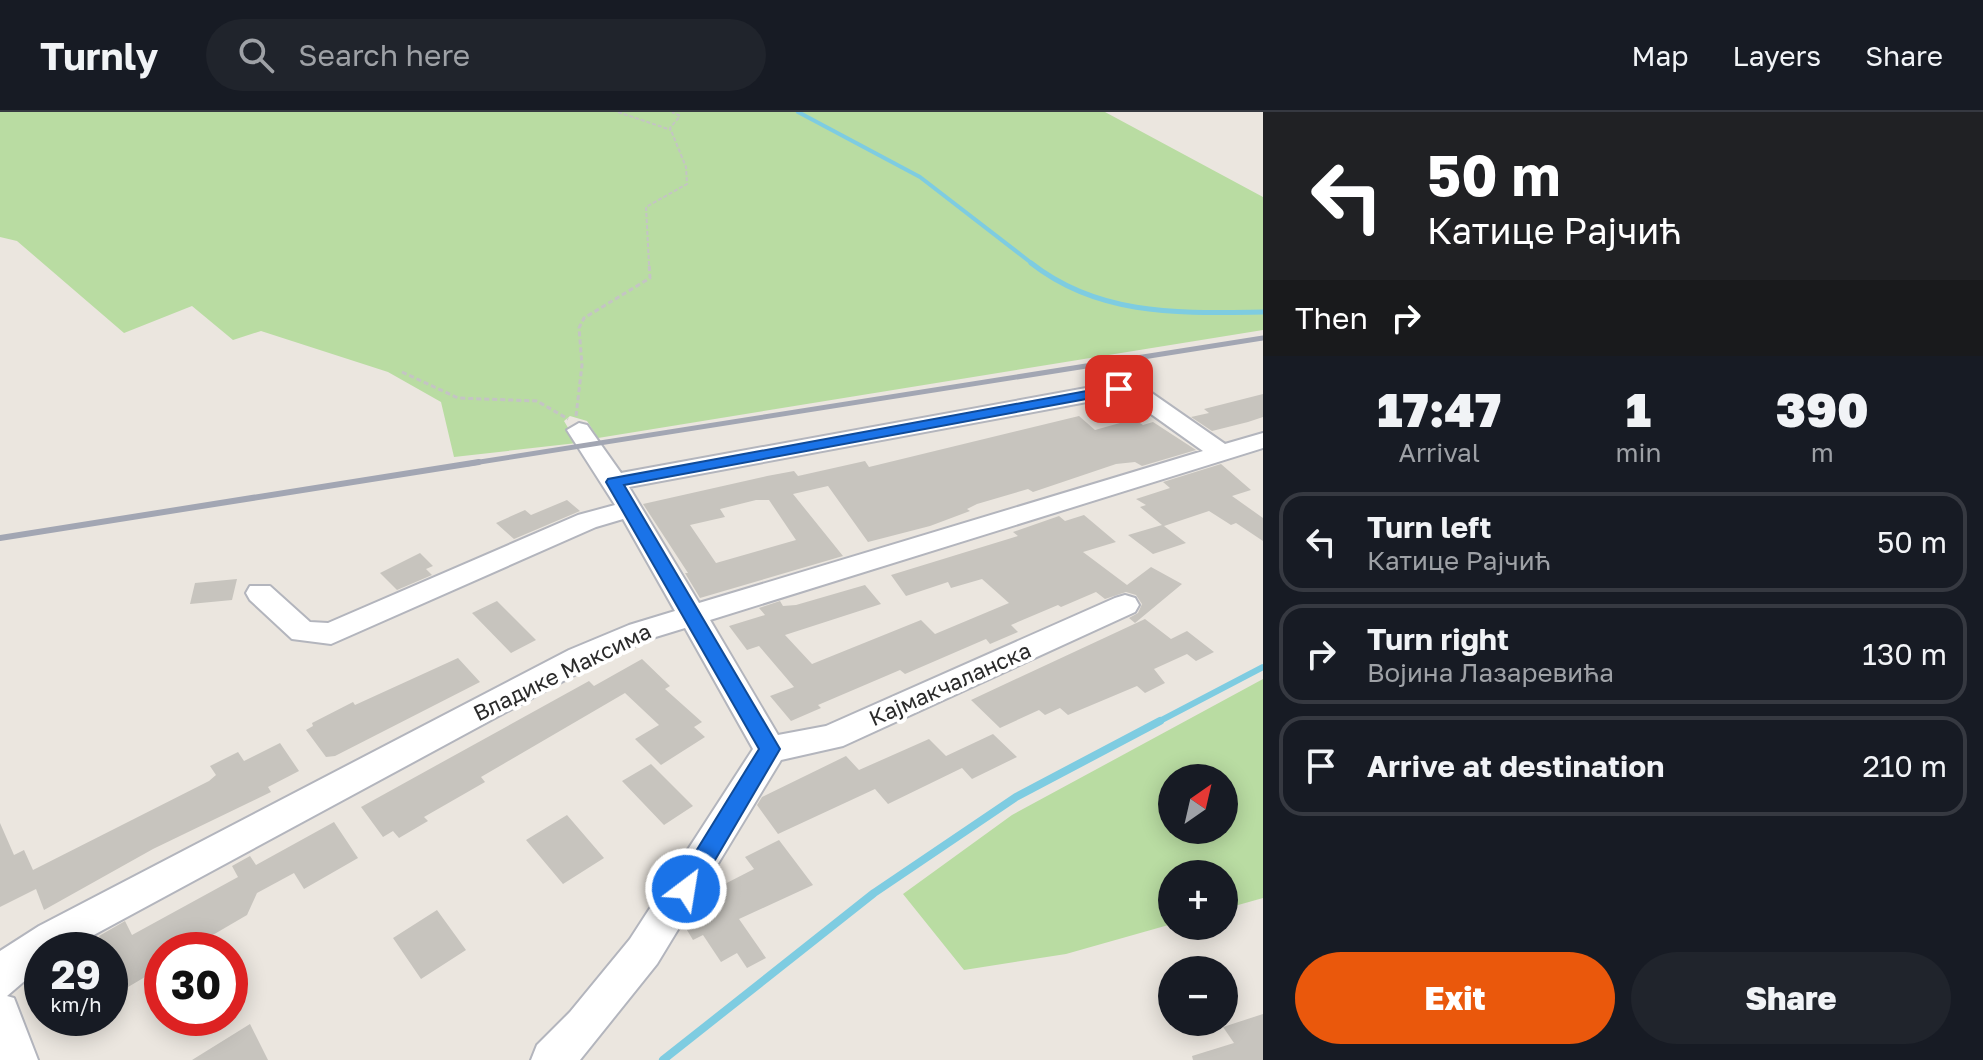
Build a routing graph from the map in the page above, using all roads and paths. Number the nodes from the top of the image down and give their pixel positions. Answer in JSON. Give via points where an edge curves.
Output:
{"nodes":[{"id":1,"x":618,"y":112,"type":"edge"},
{"id":2,"x":672,"y":112,"type":"edge"},
{"id":3,"x":671,"y":130,"type":"junction"},
{"id":4,"x":402,"y":372,"type":"dead end"},
{"id":5,"x":579,"y":430,"type":"dead end"},
{"id":6,"x":1249,"y":449,"type":"edge"},
{"id":7,"x":622,"y":496,"type":"junction"},
{"id":8,"x":260,"y":593,"type":"dead end"},
{"id":9,"x":1125,"y":605,"type":"dead end"},
{"id":10,"x":692,"y":615,"type":"junction"},
{"id":11,"x":770,"y":749,"type":"junction"},
{"id":12,"x":0,"y":980,"type":"edge"},
{"id":13,"x":0,"y":1012,"type":"edge"},
{"id":14,"x":17,"y":1060,"type":"edge"},
{"id":15,"x":552,"y":1060,"type":"edge"}],
"edges":[{"from":1,"to":3,"type":"path"},
{"from":2,"to":3,"type":"path","via":[[680,116]]},
{"from":3,"to":4,"type":"path","via":[[687,184],[646,207],[650,278],[598,306],[579,328],[582,365],[576,424],[537,401],[458,398]]},
{"from":5,"to":7,"type":"street"},
{"from":6,"to":7,"type":"street","via":[[1119,389]]},
{"from":6,"to":10,"type":"street","name":"Владике Максима"},
{"from":7,"to":8,"type":"street","via":[[587,521],[331,634],[302,632]]},
{"from":7,"to":10,"type":"street"},
{"from":9,"to":11,"type":"street","name":"Кајмакчаланска","via":[[832,737]]},
{"from":10,"to":11,"type":"street"},
{"from":10,"to":12,"type":"street","name":"Владике Максима","via":[[580,658],[341,784],[52,938],[7,968]]},
{"from":11,"to":15,"type":"street","via":[[634,965]]},
{"from":13,"to":14,"type":"street"}]}
